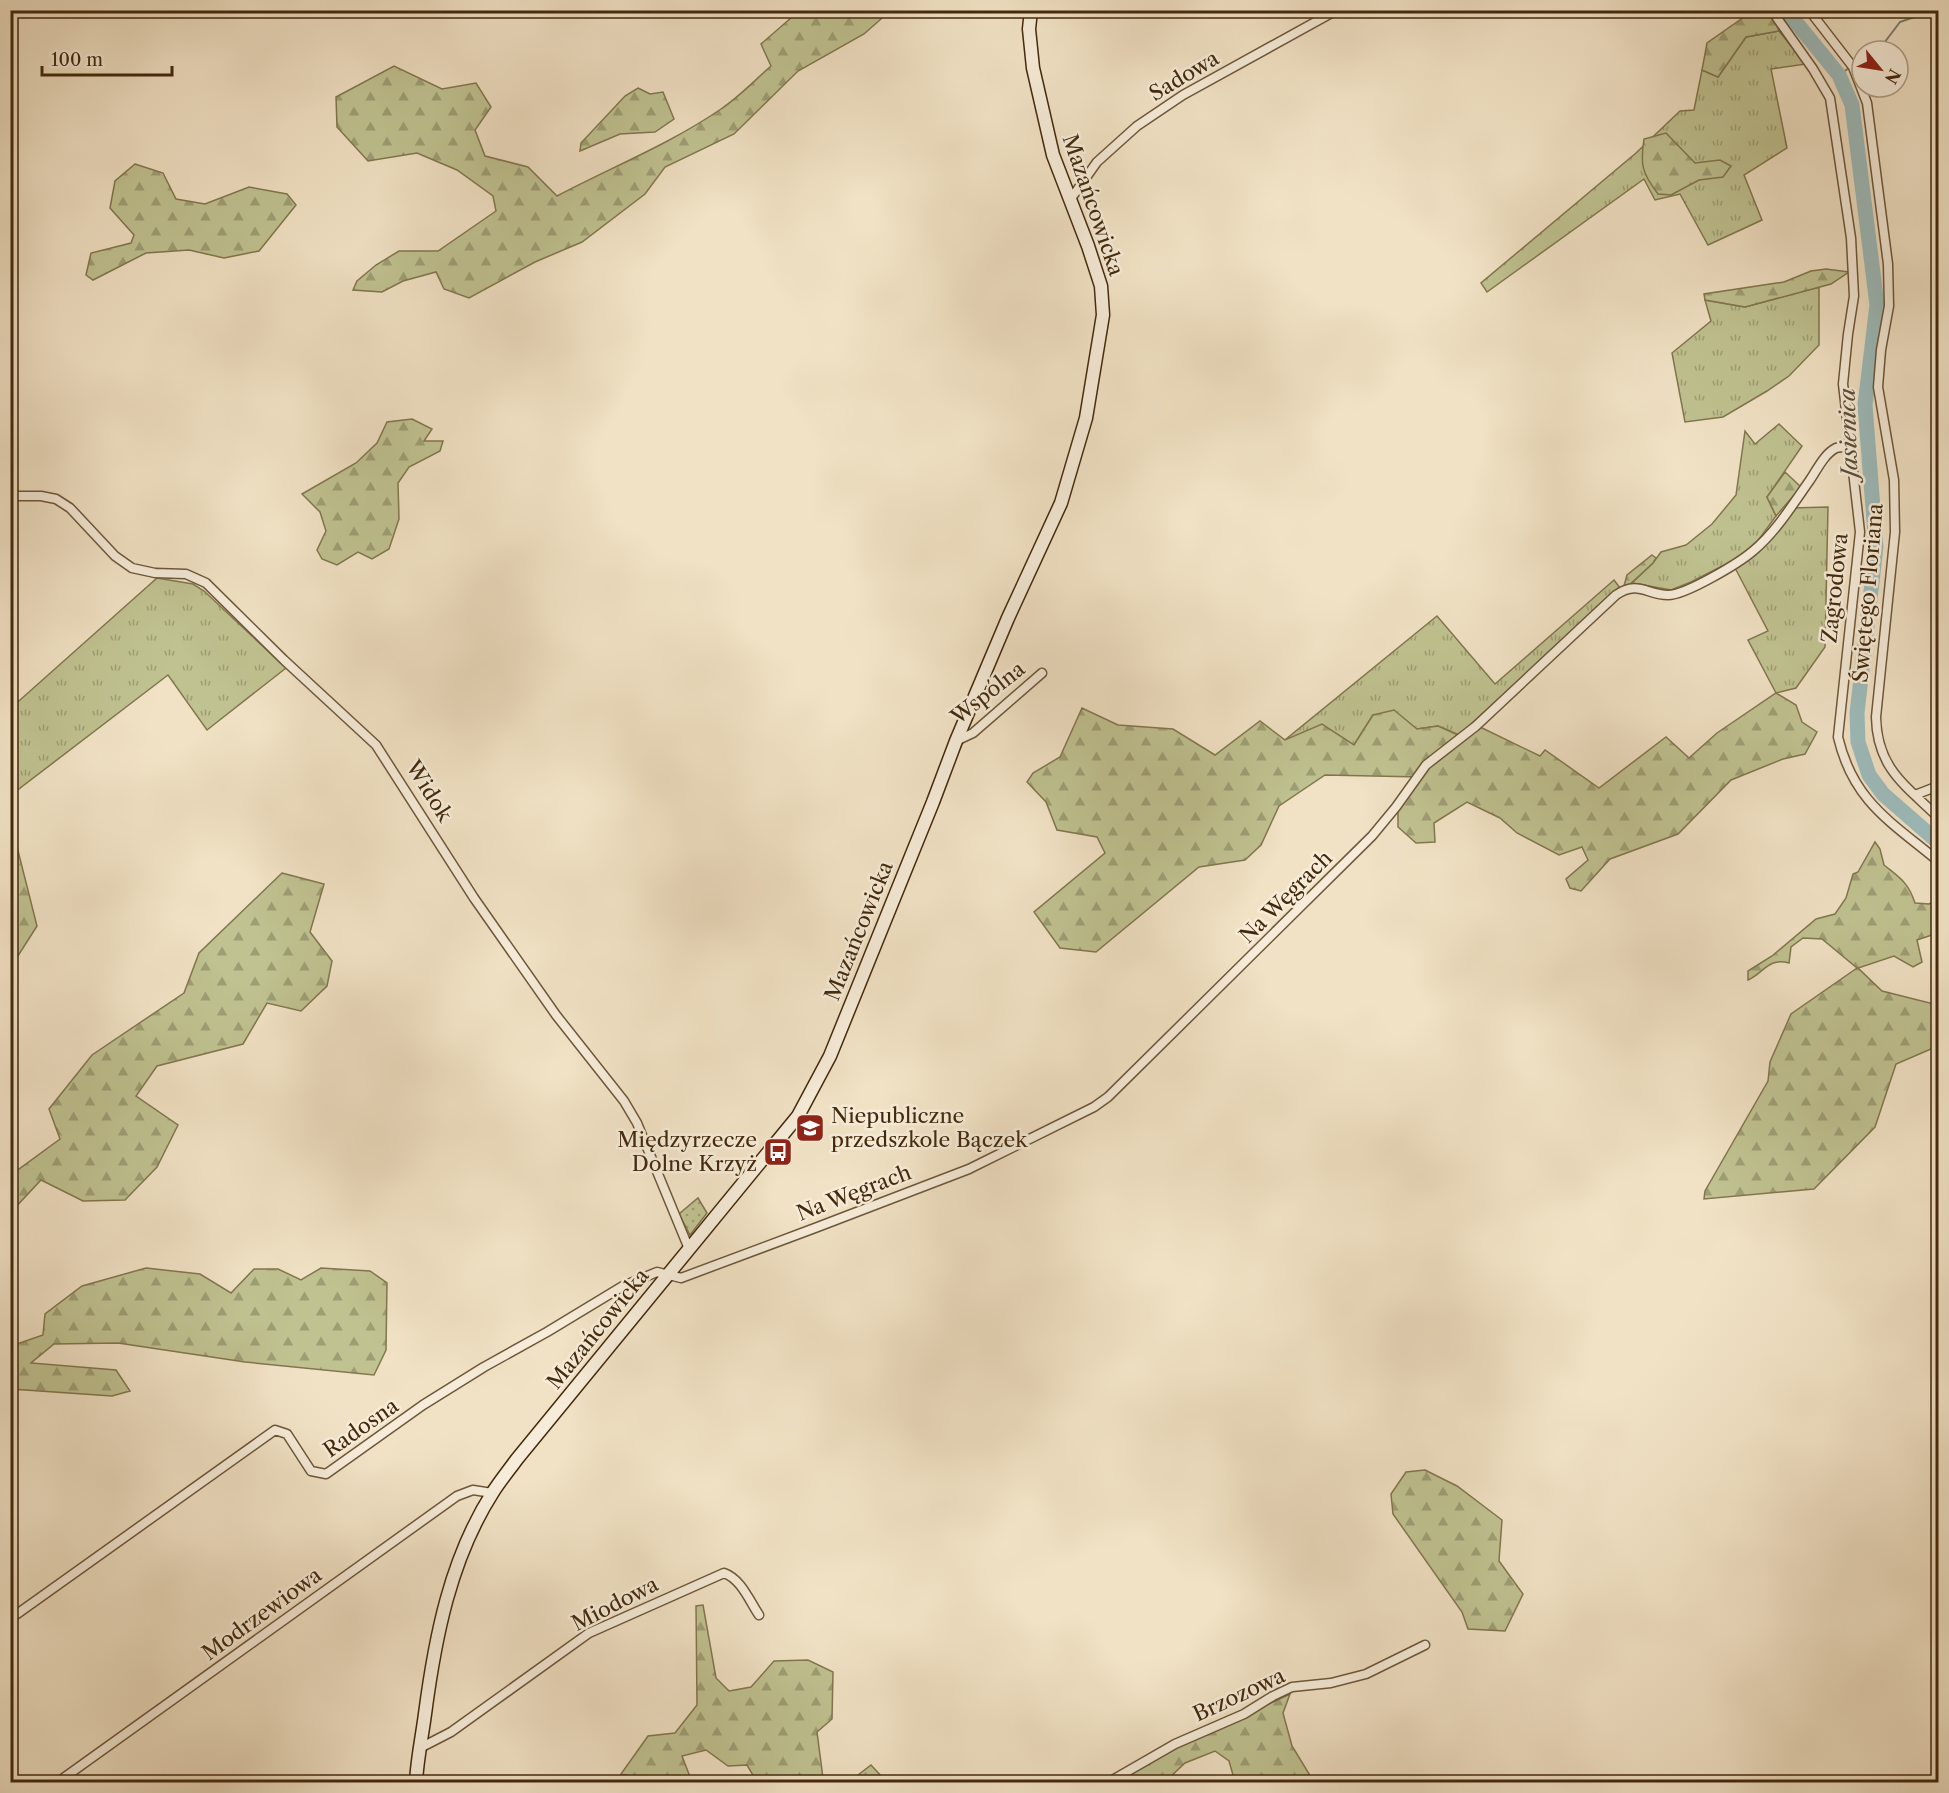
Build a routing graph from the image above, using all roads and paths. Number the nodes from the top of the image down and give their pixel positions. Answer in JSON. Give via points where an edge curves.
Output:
{"nodes":[{"id":1,"x":1031,"y":10,"type":"edge"},
{"id":2,"x":1338,"y":10,"type":"edge"},
{"id":3,"x":1774,"y":10,"type":"edge"},
{"id":4,"x":1809,"y":10,"type":"edge"},
{"id":5,"x":1070,"y":200,"type":"junction"},
{"id":6,"x":1849,"y":446,"type":"junction"},
{"id":7,"x":10,"y":496,"type":"edge"},
{"id":8,"x":1042,"y":673,"type":"dead end"},
{"id":9,"x":956,"y":741,"type":"junction"},
{"id":10,"x":1938,"y":786,"type":"edge"},
{"id":11,"x":1915,"y":795,"type":"junction"},
{"id":12,"x":1938,"y":817,"type":"edge"},
{"id":13,"x":1938,"y":861,"type":"edge"},
{"id":14,"x":689,"y":1249,"type":"junction"},
{"id":15,"x":667,"y":1275,"type":"junction"},
{"id":16,"x":492,"y":1493,"type":"junction"},
{"id":17,"x":759,"y":1615,"type":"dead end"},
{"id":18,"x":10,"y":1619,"type":"edge"},
{"id":19,"x":1425,"y":1644,"type":"dead end"},
{"id":20,"x":420,"y":1748,"type":"junction"},
{"id":21,"x":58,"y":1782,"type":"edge"},
{"id":22,"x":416,"y":1782,"type":"edge"},
{"id":23,"x":1109,"y":1782,"type":"edge"}],
"edges":[{"from":1,"to":5,"type":"street","name":"Mazańcowicka","via":[[1033,68],[1053,155]]},
{"from":2,"to":5,"type":"street","name":"Sadowa","via":[[1183,95],[1137,126],[1097,162]]},
{"from":3,"to":6,"type":"street","name":"Zagrodowa","via":[[1830,98],[1837,134],[1851,238],[1854,296],[1843,384]]},
{"from":4,"to":11,"type":"street","name":"Świętego Floriana","via":[[1853,67],[1867,103],[1888,264],[1889,306],[1878,387],[1893,480],[1895,532],[1876,733],[1890,770]]},
{"from":5,"to":9,"type":"street","name":"Mazańcowicka","via":[[1101,286],[1102,315],[1086,418],[1061,503]]},
{"from":6,"to":13,"type":"street","name":"Zagrodowa","via":[[1860,532],[1838,737],[1854,783],[1872,806]]},
{"from":6,"to":15,"type":"street","name":"Na Węgrach","via":[[1826,456],[1784,517],[1743,560],[1685,591],[1669,595],[1634,588],[1616,595],[1476,726],[1426,765],[1396,807],[1341,868],[1094,1107],[969,1168],[681,1278]]},
{"from":7,"to":14,"type":"street","name":"Widok","via":[[41,496],[70,507],[115,556],[132,568],[186,574],[206,583],[376,744],[474,898],[556,1016],[624,1101],[637,1123]]},
{"from":8,"to":9,"type":"street","name":"Wspólna","via":[[972,733]]},
{"from":9,"to":14,"type":"street","name":"Mazańcowicka","via":[[815,1085],[798,1116]]},
{"from":10,"to":11,"type":"street"},
{"from":11,"to":12,"type":"street","name":"Świętego Floriana"},
{"from":14,"to":15,"type":"street","name":"Mazańcowicka"},
{"from":15,"to":16,"type":"street","name":"Mazańcowicka"},
{"from":15,"to":18,"type":"street","name":"Radosna","via":[[657,1272],[623,1286],[423,1405],[326,1474],[311,1471],[287,1434],[275,1430]]},
{"from":16,"to":20,"type":"street","name":"Mazańcowicka","via":[[453,1576],[428,1689]]},
{"from":16,"to":21,"type":"street","name":"Modrzewiowa","via":[[472,1490],[457,1496]]},
{"from":17,"to":20,"type":"street","name":"Miodowa","via":[[741,1586],[724,1573],[589,1634],[451,1732]]},
{"from":19,"to":23,"type":"street","name":"Brzozowa","via":[[1366,1674],[1292,1687],[1244,1714],[1175,1744]]},
{"from":20,"to":22,"type":"street","name":"Mazańcowicka"}]}
